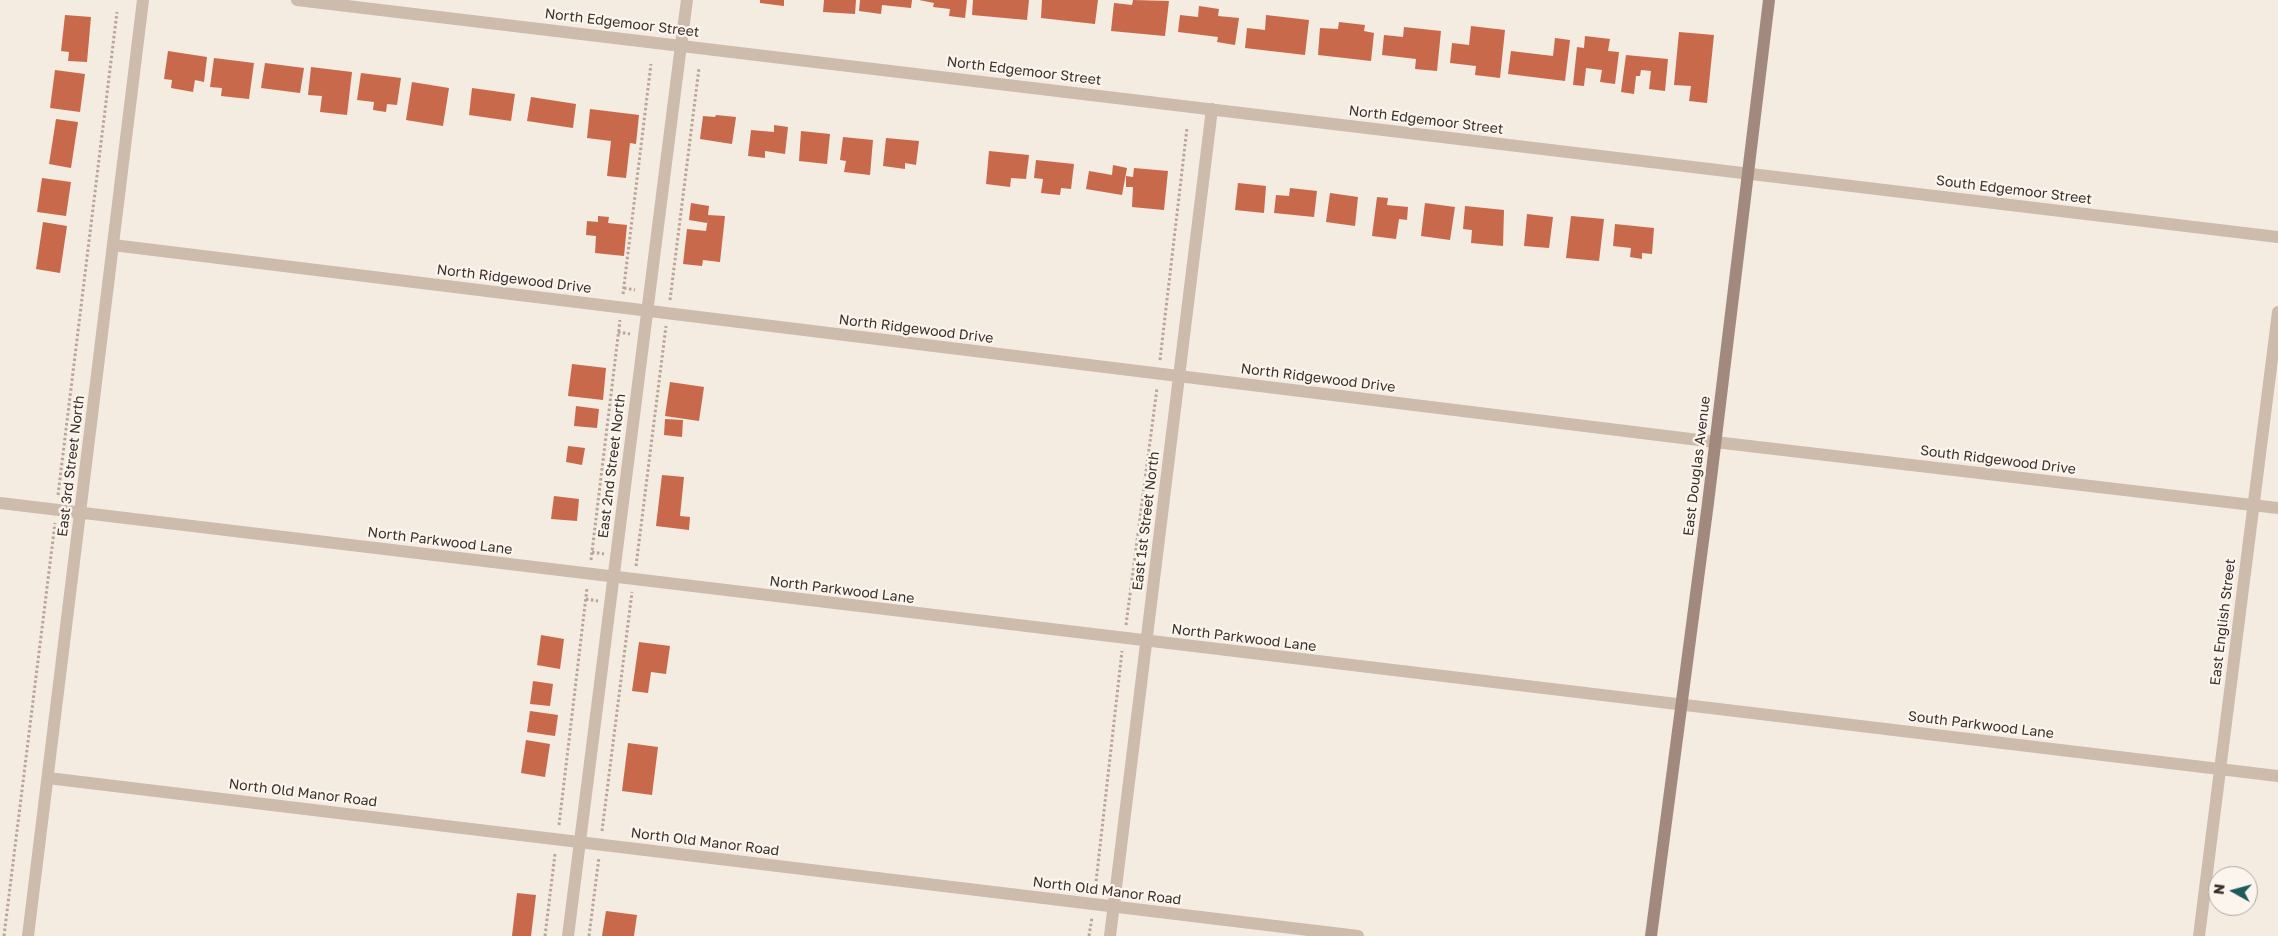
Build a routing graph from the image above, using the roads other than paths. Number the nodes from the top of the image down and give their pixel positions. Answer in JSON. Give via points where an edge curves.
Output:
{"nodes":[{"id":1,"x":143,"y":0,"type":"edge"},
{"id":2,"x":297,"y":0,"type":"edge"},
{"id":3,"x":687,"y":0,"type":"edge"},
{"id":4,"x":1768,"y":0,"type":"edge"},
{"id":5,"x":681,"y":45,"type":"junction"},
{"id":6,"x":1212,"y":109,"type":"junction"},
{"id":7,"x":1747,"y":174,"type":"junction"},
{"id":8,"x":2278,"y":237,"type":"edge"},
{"id":9,"x":113,"y":245,"type":"junction"},
{"id":10,"x":647,"y":310,"type":"junction"},
{"id":11,"x":2278,"y":312,"type":"edge"},
{"id":12,"x":1179,"y":376,"type":"junction"},
{"id":13,"x":1715,"y":442,"type":"junction"},
{"id":14,"x":0,"y":503,"type":"edge"},
{"id":15,"x":2253,"y":505,"type":"junction"},
{"id":16,"x":2278,"y":508,"type":"edge"},
{"id":17,"x":80,"y":513,"type":"junction"},
{"id":18,"x":612,"y":577,"type":"junction"},
{"id":19,"x":1146,"y":642,"type":"junction"},
{"id":20,"x":1681,"y":705,"type":"junction"},
{"id":21,"x":2220,"y":768,"type":"junction"},
{"id":22,"x":2278,"y":776,"type":"edge"},
{"id":23,"x":48,"y":778,"type":"junction"},
{"id":24,"x":580,"y":842,"type":"junction"},
{"id":25,"x":1114,"y":906,"type":"junction"},
{"id":26,"x":28,"y":936,"type":"edge"},
{"id":27,"x":568,"y":936,"type":"edge"},
{"id":28,"x":1110,"y":936,"type":"edge"},
{"id":29,"x":1358,"y":936,"type":"edge"},
{"id":30,"x":1651,"y":936,"type":"edge"},
{"id":31,"x":2199,"y":936,"type":"edge"}],
"edges":[{"from":1,"to":9,"type":"street","name":"East 3rd Street North"},
{"from":2,"to":5,"type":"street","name":"North Edgemoor Street"},
{"from":3,"to":5,"type":"street","name":"East 2nd Street North"},
{"from":4,"to":7,"type":"main road","name":"East Douglas Avenue"},
{"from":5,"to":6,"type":"street","name":"North Edgemoor Street"},
{"from":5,"to":10,"type":"street","name":"East 2nd Street North"},
{"from":6,"to":7,"type":"street","name":"North Edgemoor Street"},
{"from":6,"to":12,"type":"street","name":"East 1st Street North"},
{"from":7,"to":8,"type":"street","name":"South Edgemoor Street"},
{"from":7,"to":13,"type":"main road","name":"East Douglas Avenue"},
{"from":9,"to":10,"type":"street","name":"North Ridgewood Drive"},
{"from":9,"to":17,"type":"street","name":"East 3rd Street North"},
{"from":10,"to":12,"type":"street","name":"North Ridgewood Drive"},
{"from":10,"to":18,"type":"street","name":"East 2nd Street North"},
{"from":11,"to":15,"type":"street","name":"East English Street"},
{"from":12,"to":13,"type":"street","name":"North Ridgewood Drive"},
{"from":12,"to":19,"type":"street","name":"East 1st Street North"},
{"from":13,"to":15,"type":"street","name":"South Ridgewood Drive"},
{"from":13,"to":20,"type":"main road","name":"East Douglas Avenue"},
{"from":14,"to":17,"type":"street","name":"North Parkwood Lane"},
{"from":15,"to":16,"type":"street","name":"South Ridgewood Drive"},
{"from":15,"to":21,"type":"street","name":"East English Street"},
{"from":17,"to":18,"type":"street","name":"North Parkwood Lane"},
{"from":17,"to":23,"type":"street","name":"East 3rd Street North"},
{"from":18,"to":19,"type":"street","name":"North Parkwood Lane"},
{"from":18,"to":24,"type":"street","name":"East 2nd Street North"},
{"from":19,"to":20,"type":"street","name":"North Parkwood Lane"},
{"from":19,"to":25,"type":"street","name":"East 1st Street North"},
{"from":20,"to":21,"type":"street","name":"South Parkwood Lane"},
{"from":20,"to":30,"type":"main road","name":"East Douglas Avenue"},
{"from":21,"to":22,"type":"street","name":"South Parkwood Lane"},
{"from":21,"to":31,"type":"street","name":"East English Street"},
{"from":23,"to":24,"type":"street","name":"North Old Manor Road"},
{"from":23,"to":26,"type":"street","name":"East 3rd Street North"},
{"from":24,"to":25,"type":"street","name":"North Old Manor Road"},
{"from":24,"to":27,"type":"street","name":"East 2nd Street North"},
{"from":25,"to":28,"type":"street","name":"East 1st Street North"},
{"from":25,"to":29,"type":"street","name":"North Old Manor Road"}]}
